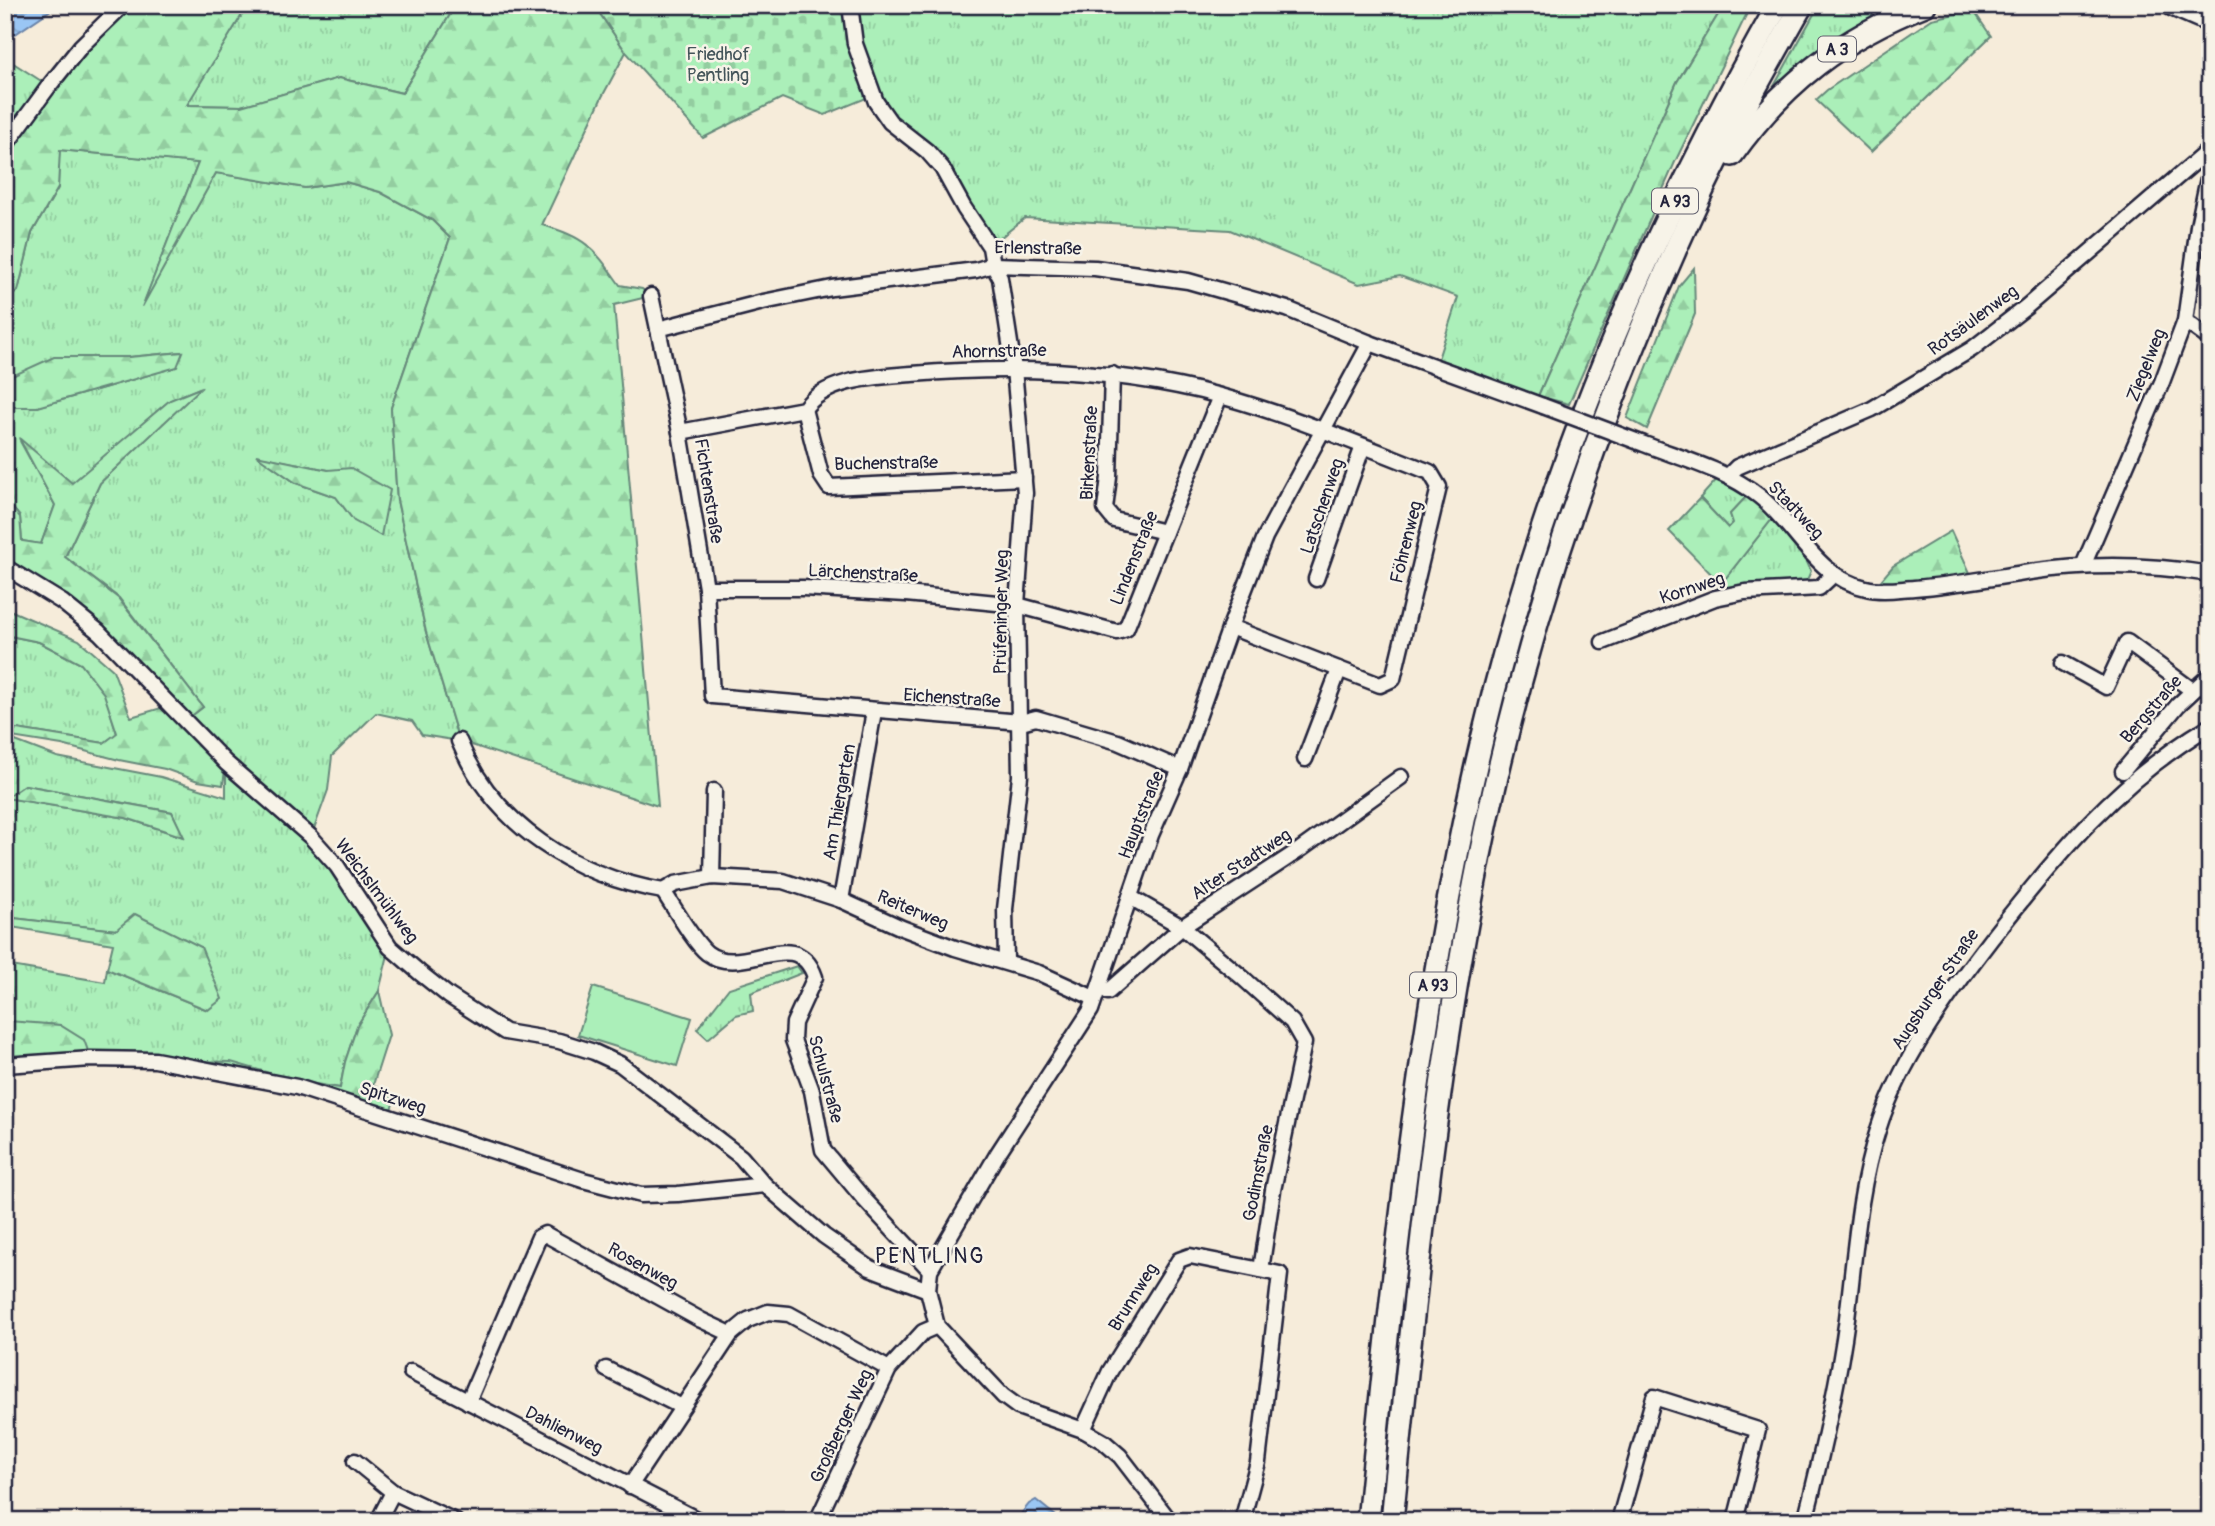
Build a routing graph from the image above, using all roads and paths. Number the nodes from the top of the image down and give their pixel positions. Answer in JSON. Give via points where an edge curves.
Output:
{"nodes":[{"id":1,"x":123,"y":5,"type":"edge"},
{"id":2,"x":850,"y":5,"type":"edge"},
{"id":3,"x":1777,"y":5,"type":"edge"},
{"id":4,"x":1802,"y":5,"type":"edge"},
{"id":5,"x":1925,"y":5,"type":"edge"},
{"id":6,"x":2173,"y":5,"type":"edge"},
{"id":7,"x":2210,"y":21,"type":"edge"},
{"id":8,"x":5,"y":146,"type":"edge"},
{"id":9,"x":2208,"y":150,"type":"edge"},
{"id":10,"x":2210,"y":168,"type":"edge"},
{"id":11,"x":1695,"y":208,"type":"junction"},
{"id":12,"x":993,"y":265,"type":"junction"},
{"id":13,"x":651,"y":296,"type":"dead end"},
{"id":14,"x":2185,"y":321,"type":"junction"},
{"id":15,"x":658,"y":329,"type":"junction"},
{"id":16,"x":2210,"y":340,"type":"edge"},
{"id":17,"x":1370,"y":343,"type":"junction"},
{"id":18,"x":1014,"y":369,"type":"junction"},
{"id":19,"x":1112,"y":374,"type":"junction"},
{"id":20,"x":1220,"y":396,"type":"junction"},
{"id":21,"x":804,"y":409,"type":"junction"},
{"id":22,"x":1324,"y":430,"type":"junction"},
{"id":23,"x":680,"y":432,"type":"junction"},
{"id":24,"x":1363,"y":446,"type":"junction"},
{"id":25,"x":1728,"y":476,"type":"junction"},
{"id":26,"x":1024,"y":478,"type":"junction"},
{"id":27,"x":1165,"y":532,"type":"junction"},
{"id":28,"x":2082,"y":566,"type":"junction"},
{"id":29,"x":5,"y":567,"type":"edge"},
{"id":30,"x":2210,"y":574,"type":"edge"},
{"id":31,"x":1834,"y":575,"type":"junction"},
{"id":32,"x":1316,"y":579,"type":"dead end"},
{"id":33,"x":706,"y":588,"type":"junction"},
{"id":34,"x":1017,"y":605,"type":"junction"},
{"id":35,"x":1230,"y":627,"type":"junction"},
{"id":36,"x":1603,"y":642,"type":"dead end"},
{"id":37,"x":2063,"y":663,"type":"dead end"},
{"id":38,"x":1339,"y":670,"type":"junction"},
{"id":39,"x":2210,"y":676,"type":"edge"},
{"id":40,"x":2192,"y":690,"type":"junction"},
{"id":41,"x":712,"y":696,"type":"joint"},
{"id":42,"x":874,"y":711,"type":"junction"},
{"id":43,"x":1021,"y":722,"type":"junction"},
{"id":44,"x":2210,"y":726,"type":"edge"},
{"id":45,"x":459,"y":741,"type":"dead end"},
{"id":46,"x":1305,"y":759,"type":"dead end"},
{"id":47,"x":1180,"y":769,"type":"junction"},
{"id":48,"x":2123,"y":771,"type":"dead end"},
{"id":49,"x":1401,"y":777,"type":"dead end"},
{"id":50,"x":714,"y":791,"type":"dead end"},
{"id":51,"x":712,"y":877,"type":"junction"},
{"id":52,"x":663,"y":891,"type":"junction"},
{"id":53,"x":1130,"y":897,"type":"junction"},
{"id":54,"x":841,"y":900,"type":"junction"},
{"id":55,"x":1182,"y":927,"type":"junction"},
{"id":56,"x":1006,"y":961,"type":"junction"},
{"id":57,"x":1108,"y":992,"type":"dead end"},
{"id":58,"x":1094,"y":998,"type":"junction"},
{"id":59,"x":5,"y":1065,"type":"edge"},
{"id":60,"x":765,"y":1185,"type":"junction"},
{"id":61,"x":930,"y":1270,"type":"junction"},
{"id":62,"x":1261,"y":1270,"type":"junction"},
{"id":63,"x":928,"y":1290,"type":"junction"},
{"id":64,"x":937,"y":1326,"type":"junction"},
{"id":65,"x":730,"y":1334,"type":"junction"},
{"id":66,"x":606,"y":1369,"type":"dead end"},
{"id":67,"x":889,"y":1369,"type":"junction"},
{"id":68,"x":411,"y":1372,"type":"dead end"},
{"id":69,"x":468,"y":1402,"type":"junction"},
{"id":70,"x":682,"y":1407,"type":"junction"},
{"id":71,"x":1083,"y":1430,"type":"junction"},
{"id":72,"x":355,"y":1461,"type":"dead end"},
{"id":73,"x":630,"y":1486,"type":"junction"},
{"id":74,"x":393,"y":1492,"type":"junction"},
{"id":75,"x":378,"y":1521,"type":"edge"},
{"id":76,"x":455,"y":1521,"type":"edge"},
{"id":77,"x":700,"y":1521,"type":"edge"},
{"id":78,"x":817,"y":1521,"type":"edge"},
{"id":79,"x":1170,"y":1521,"type":"edge"},
{"id":80,"x":1242,"y":1521,"type":"edge"},
{"id":81,"x":1368,"y":1521,"type":"edge"},
{"id":82,"x":1392,"y":1521,"type":"edge"},
{"id":83,"x":1619,"y":1521,"type":"edge"},
{"id":84,"x":1735,"y":1521,"type":"edge"},
{"id":85,"x":1805,"y":1521,"type":"edge"}],
"edges":[{"from":1,"to":8,"type":"street","via":[[81,46]]},
{"from":2,"to":12,"type":"street","name":"Prüfeninger Weg","via":[[855,44],[876,102],[890,122],[942,168],[990,247]]},
{"from":3,"to":81,"type":"highway","number":"A 93","via":[[1674,204],[1614,342],[1536,548],[1494,694],[1451,885],[1421,1055],[1396,1243]]},
{"from":4,"to":11,"type":"highway","number":"A 93"},
{"from":5,"to":11,"type":"highway","number":"A 3","via":[[1848,41],[1807,70],[1763,114]]},
{"from":6,"to":7,"type":"highway"},
{"from":9,"to":10,"type":"street","name":"Ziegelweg"},
{"from":9,"to":25,"type":"street","name":"Rotsäulenweg","via":[[1972,349],[1872,409],[1737,467]]},
{"from":10,"to":14,"type":"street","name":"Ziegelweg"},
{"from":11,"to":82,"type":"highway","number":"A 93","via":[[1597,442],[1551,580],[1491,801],[1441,1081],[1419,1246]]},
{"from":12,"to":15,"type":"street","name":"Erlenstraße","via":[[832,288]]},
{"from":12,"to":17,"type":"street","name":"Erlenstraße","via":[[1096,268],[1188,281],[1287,309]]},
{"from":12,"to":18,"type":"street","name":"Prüfeninger Weg","via":[[1000,278]]},
{"from":13,"to":15,"type":"street","name":"Fichtenstraße"},
{"from":14,"to":16,"type":"street"},
{"from":14,"to":28,"type":"street","name":"Ziegelweg"},
{"from":15,"to":23,"type":"street","name":"Fichtenstraße"},
{"from":17,"to":22,"type":"street","name":"Hauptstraße"},
{"from":17,"to":25,"type":"street","name":"Stadtweg","bridge":true},
{"from":18,"to":19,"type":"street","name":"Ahornstraße"},
{"from":18,"to":21,"type":"street","name":"Ahornstraße","via":[[895,376],[837,385],[811,399]]},
{"from":18,"to":26,"type":"street","name":"Prüfeninger Weg"},
{"from":19,"to":20,"type":"street","name":"Ahornstraße"},
{"from":19,"to":27,"type":"street","name":"Birkenstraße","via":[[1105,509],[1114,520]]},
{"from":20,"to":22,"type":"street","name":"Ahornstraße"},
{"from":20,"to":27,"type":"street","name":"Lindenstraße"},
{"from":21,"to":23,"type":"street","name":"Ahornstraße"},
{"from":21,"to":26,"type":"street","name":"Buchenstraße","via":[[828,487]]},
{"from":22,"to":24,"type":"street","name":"Föhrenweg"},
{"from":22,"to":35,"type":"street","name":"Hauptstraße","via":[[1267,532]]},
{"from":23,"to":33,"type":"street","name":"Fichtenstraße"},
{"from":24,"to":32,"type":"street","name":"Latschenweg"},
{"from":24,"to":38,"type":"street","name":"Föhrenweg","via":[[1430,472],[1439,487],[1393,679],[1380,685]]},
{"from":25,"to":31,"type":"street","name":"Stadtweg","via":[[1761,498]]},
{"from":26,"to":34,"type":"street","name":"Prüfeninger Weg"},
{"from":27,"to":34,"type":"street","name":"Lindenstraße","via":[[1126,629],[1117,632]]},
{"from":28,"to":30,"type":"street","name":"Stadtweg","via":[[2165,567]]},
{"from":28,"to":31,"type":"street","name":"Stadtweg","via":[[1890,590],[1868,589]]},
{"from":29,"to":60,"type":"street","name":"Weichslmühlweg","via":[[62,602],[99,632],[226,763],[311,837],[337,866],[390,947],[419,973],[505,1032],[559,1041],[620,1064],[741,1157]]},
{"from":31,"to":36,"type":"street","name":"Kornweg","via":[[1819,588],[1715,598]]},
{"from":33,"to":34,"type":"street","name":"Lärchenstraße","via":[[803,588]]},
{"from":33,"to":41,"type":"street","name":"Fichtenstraße"},
{"from":34,"to":43,"type":"street","name":"Prüfeninger Weg"},
{"from":35,"to":38,"type":"street","name":"Föhrenweg"},
{"from":35,"to":47,"type":"street","name":"Hauptstraße"},
{"from":37,"to":40,"type":"street","via":[[2106,687],[2127,642]]},
{"from":38,"to":46,"type":"street"},
{"from":39,"to":40,"type":"street","name":"Bergstraße"},
{"from":40,"to":48,"type":"street","name":"Bergstraße"},
{"from":41,"to":42,"type":"street","name":"Eichenstraße"},
{"from":42,"to":43,"type":"street","name":"Eichenstraße"},
{"from":42,"to":54,"type":"street","name":"Am Thiergarten"},
{"from":43,"to":47,"type":"street","name":"Eichenstraße","via":[[1036,718],[1118,742]]},
{"from":43,"to":56,"type":"street","name":"Prüfeninger Weg"},
{"from":44,"to":85,"type":"street","name":"Augsburger Straße","via":[[2141,773],[2048,867],[1963,976],[1895,1088],[1866,1174],[1837,1376]]},
{"from":45,"to":52,"type":"street","via":[[488,794],[535,839],[570,861]]},
{"from":47,"to":53,"type":"street","name":"Hauptstraße"},
{"from":49,"to":55,"type":"street","name":"Alter Stadtweg"},
{"from":50,"to":51,"type":"street"},
{"from":51,"to":52,"type":"street","name":"Reiterweg"},
{"from":51,"to":54,"type":"street","name":"Reiterweg","via":[[783,881]]},
{"from":52,"to":61,"type":"street","name":"Schulstraße","via":[[706,952],[720,960],[783,952],[799,953],[811,964],[815,977],[794,1023],[793,1040],[812,1091],[823,1150]]},
{"from":53,"to":55,"type":"street","name":"Godimstraße"},
{"from":53,"to":58,"type":"street","name":"Hauptstraße"},
{"from":54,"to":56,"type":"street","name":"Reiterweg","via":[[955,948]]},
{"from":55,"to":57,"type":"street","name":"Alter Stadtweg"},
{"from":55,"to":62,"type":"street","name":"Godimstraße","via":[[1292,1022],[1304,1043]]},
{"from":56,"to":58,"type":"street","name":"Reiterweg"},
{"from":58,"to":61,"type":"street","name":"Hauptstraße","via":[[1080,1031],[998,1153]]},
{"from":59,"to":60,"type":"street","name":"Spitzweg","via":[[155,1060],[297,1087],[641,1195]]},
{"from":60,"to":63,"type":"street","name":"Weichslmühlweg","via":[[870,1268]]},
{"from":61,"to":63,"type":"street","name":"Hauptstraße"},
{"from":62,"to":71,"type":"street","name":"Brunnweg","via":[[1190,1256],[1178,1260],[1110,1371]]},
{"from":62,"to":80,"type":"street","via":[[1280,1274],[1258,1462]]},
{"from":63,"to":64,"type":"street","name":"Hauptstraße"},
{"from":64,"to":67,"type":"street","name":"Großberger Weg","via":[[923,1332]]},
{"from":64,"to":71,"type":"street","via":[[1018,1407]]},
{"from":65,"to":67,"type":"street","via":[[768,1312],[789,1314]]},
{"from":65,"to":69,"type":"street","name":"Rosenweg","via":[[545,1234],[539,1237]]},
{"from":65,"to":70,"type":"street"},
{"from":66,"to":70,"type":"street"},
{"from":67,"to":78,"type":"street","name":"Großberger Weg"},
{"from":68,"to":69,"type":"street","name":"Dahlienweg"},
{"from":69,"to":73,"type":"street","name":"Dahlienweg"},
{"from":70,"to":73,"type":"street"},
{"from":71,"to":79,"type":"street","via":[[1120,1456]]},
{"from":72,"to":74,"type":"street"},
{"from":73,"to":77,"type":"street","name":"Dahlienweg"},
{"from":74,"to":75,"type":"street"},
{"from":74,"to":76,"type":"street"},
{"from":83,"to":84,"type":"street","via":[[1654,1397],[1758,1430]]}]}
